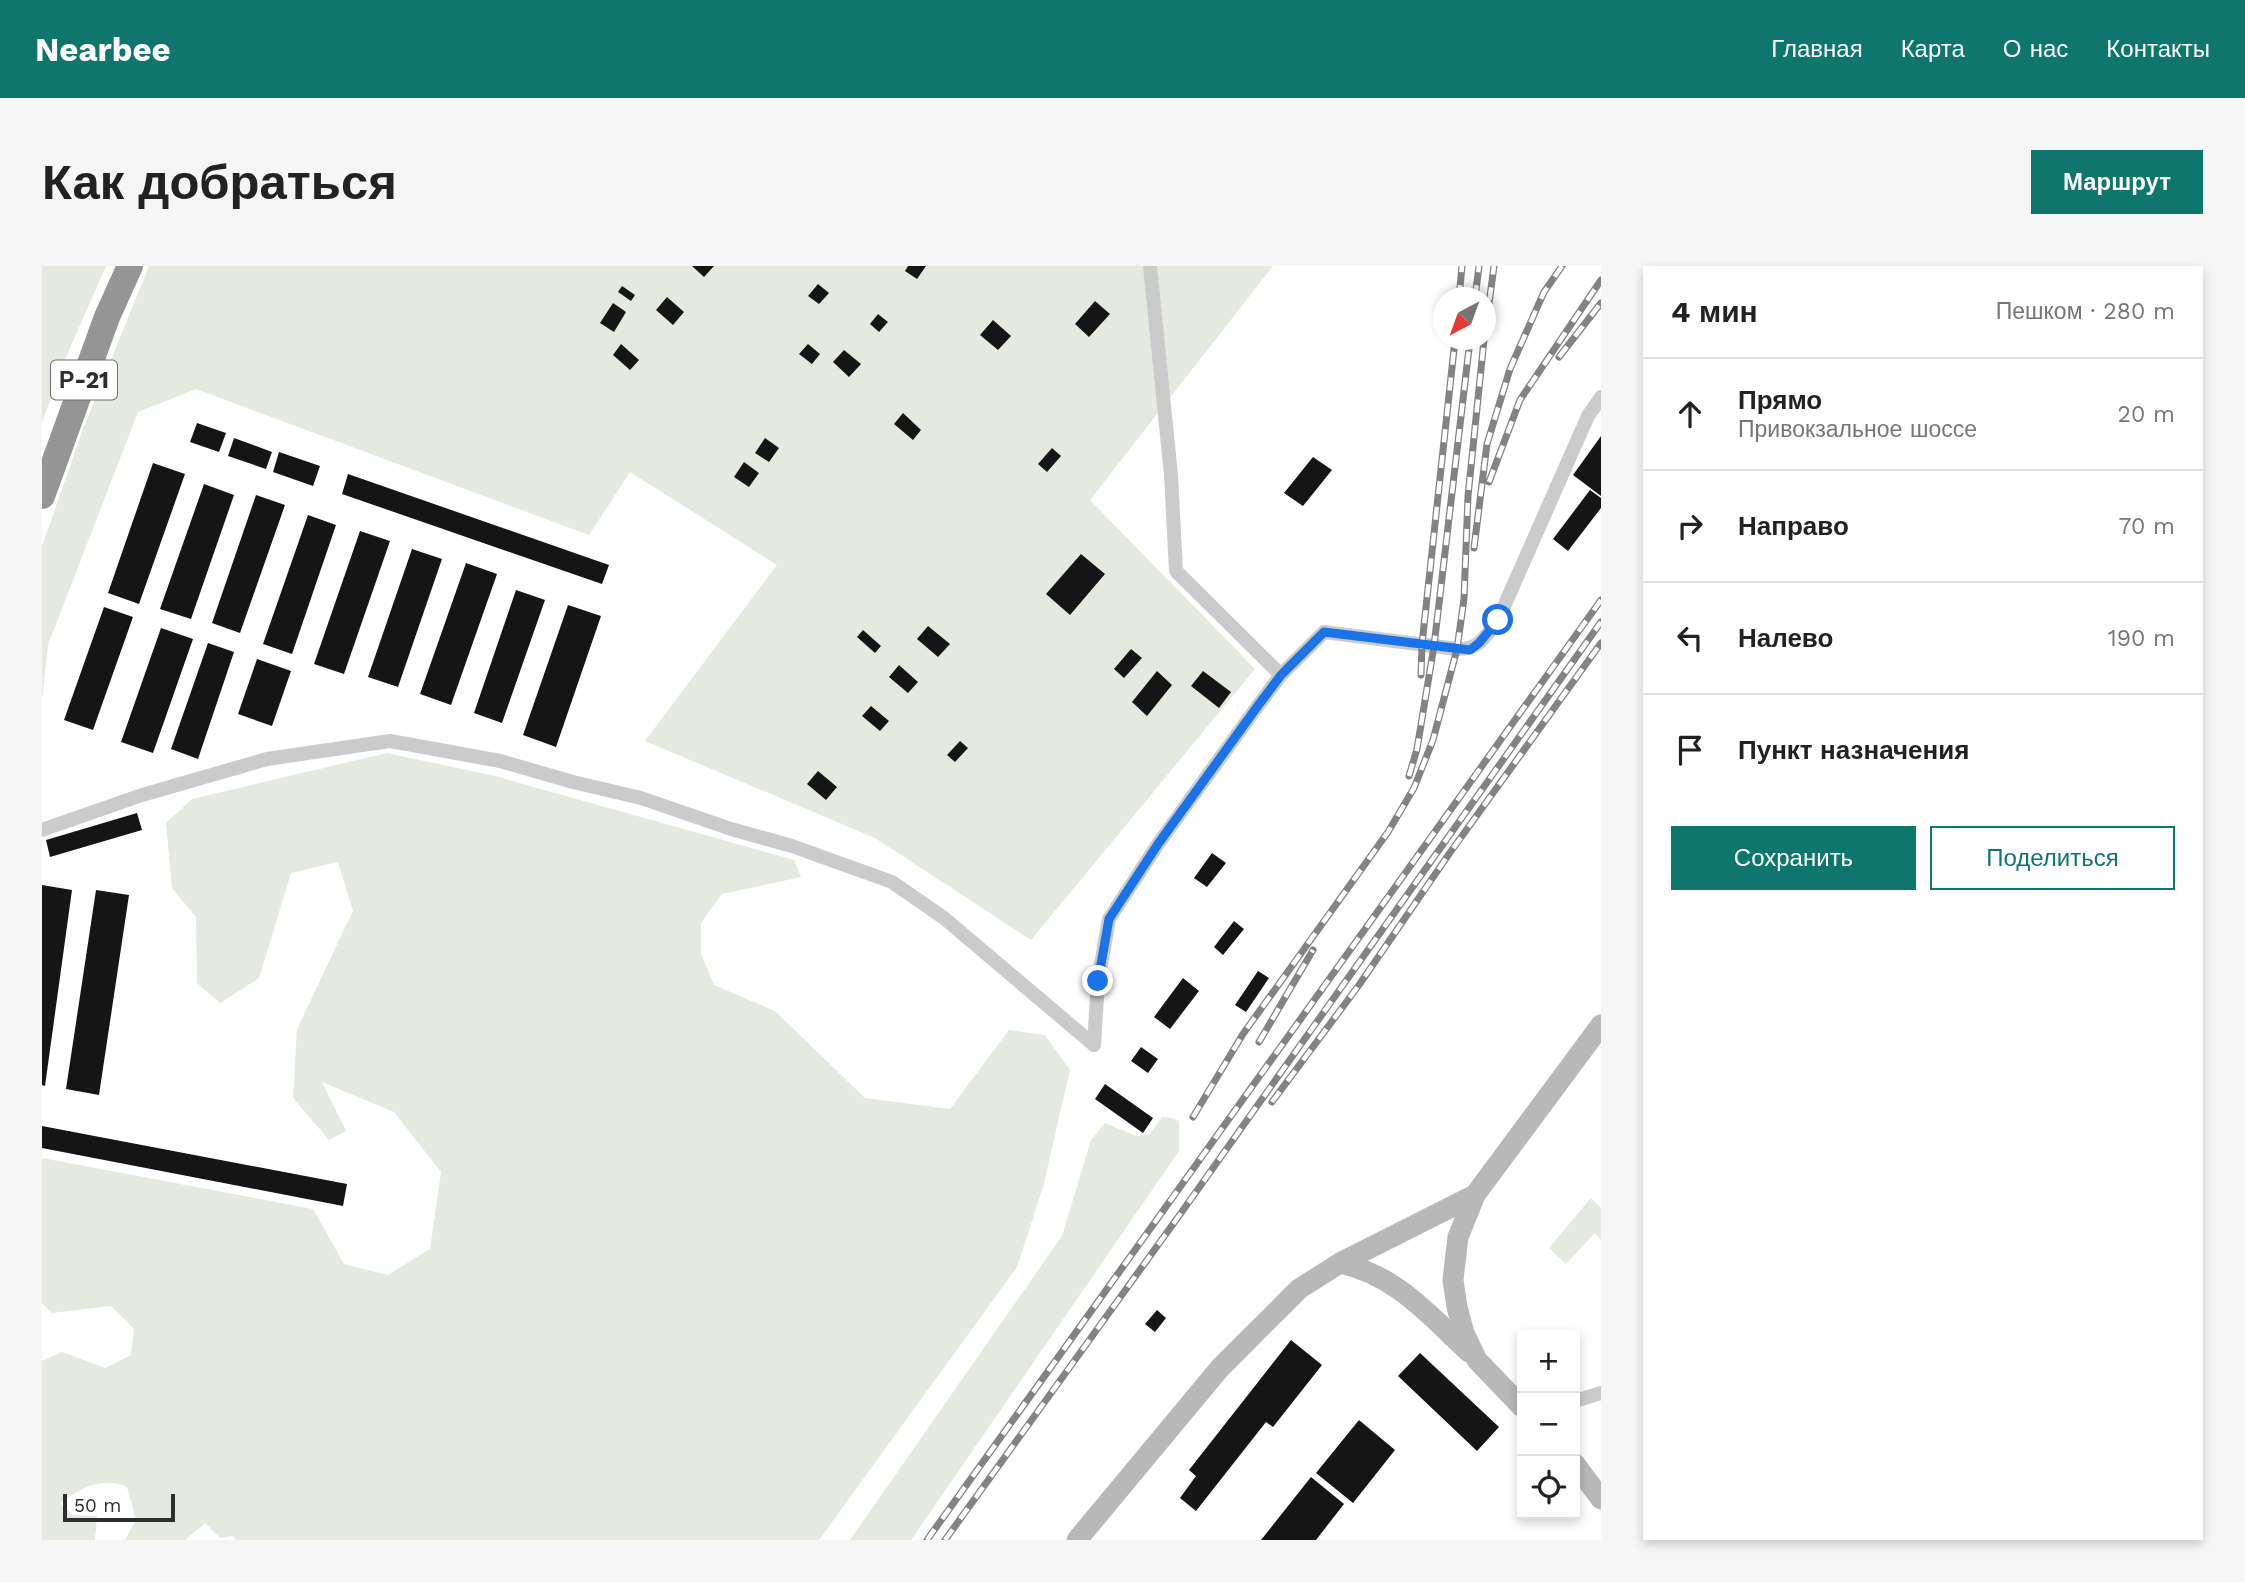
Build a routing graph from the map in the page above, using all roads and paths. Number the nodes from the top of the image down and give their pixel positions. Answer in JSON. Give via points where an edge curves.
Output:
{"nodes":[{"id":1,"x":130,"y":266,"type":"edge"},
{"id":2,"x":1150,"y":266,"type":"edge"},
{"id":3,"x":1601,"y":397,"type":"edge"},
{"id":4,"x":42,"y":496,"type":"edge"},
{"id":5,"x":1281,"y":675,"type":"junction"},
{"id":6,"x":42,"y":830,"type":"edge"},
{"id":7,"x":1601,"y":1025,"type":"edge"},
{"id":8,"x":1475,"y":1195,"type":"junction"},
{"id":9,"x":1340,"y":1263,"type":"junction"},
{"id":10,"x":1477,"y":1360,"type":"junction"},
{"id":11,"x":1601,"y":1393,"type":"edge"},
{"id":12,"x":1580,"y":1399,"type":"edge"},
{"id":13,"x":1517,"y":1402,"type":"edge"},
{"id":14,"x":1580,"y":1471,"type":"edge"},
{"id":15,"x":1601,"y":1499,"type":"edge"},
{"id":16,"x":1077,"y":1540,"type":"edge"}],
"edges":[{"from":1,"to":4,"type":"highway","number":"Р-21"},
{"from":2,"to":5,"type":"street","via":[[1176,571]]},
{"from":3,"to":5,"type":"street","via":[[1588,416],[1498,620],[1479,643],[1470,650],[1324,632]]},
{"from":5,"to":6,"type":"street","via":[[1109,919],[1098,981],[1094,1045],[944,918],[892,882],[640,798],[500,761],[390,741],[267,760],[142,795]]},
{"from":7,"to":8,"type":"street"},
{"from":8,"to":9,"type":"street"},
{"from":8,"to":10,"type":"street","via":[[1458,1237],[1453,1280],[1464,1332]]},
{"from":9,"to":10,"type":"street","via":[[1363,1268],[1404,1291]]},
{"from":9,"to":16,"type":"street","via":[[1299,1289],[1220,1368]]},
{"from":10,"to":13,"type":"street"},
{"from":11,"to":12,"type":"street"},
{"from":14,"to":15,"type":"street"}]}
